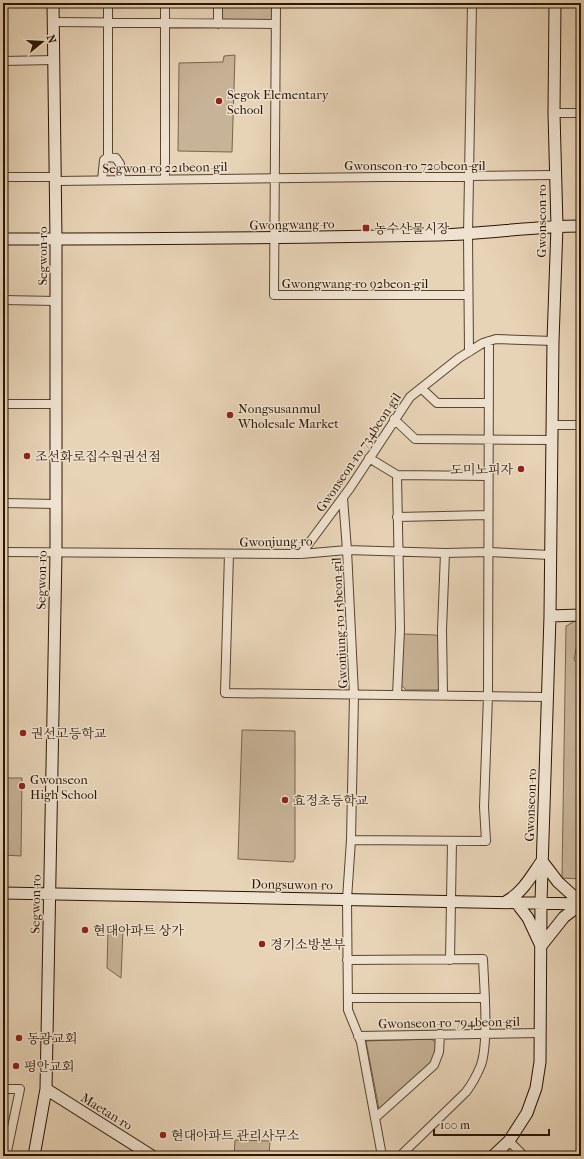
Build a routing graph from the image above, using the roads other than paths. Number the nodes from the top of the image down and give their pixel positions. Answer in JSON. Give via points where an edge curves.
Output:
{"nodes":[{"id":1,"x":53,"y":3,"type":"edge"},
{"id":2,"x":108,"y":3,"type":"edge"},
{"id":3,"x":165,"y":3,"type":"edge"},
{"id":4,"x":218,"y":3,"type":"edge"},
{"id":5,"x":276,"y":3,"type":"edge"},
{"id":6,"x":472,"y":3,"type":"edge"},
{"id":7,"x":555,"y":3,"type":"edge"},
{"id":8,"x":53,"y":22,"type":"junction"},
{"id":9,"x":108,"y":23,"type":"junction"},
{"id":10,"x":165,"y":24,"type":"junction"},
{"id":11,"x":218,"y":24,"type":"junction"},
{"id":12,"x":276,"y":24,"type":"junction"},
{"id":13,"x":54,"y":60,"type":"junction"},
{"id":14,"x":3,"y":61,"type":"edge"},
{"id":15,"x":554,"y":113,"type":"junction"},
{"id":16,"x":581,"y":113,"type":"edge"},
{"id":17,"x":108,"y":157,"type":"junction"},
{"id":18,"x":555,"y":175,"type":"junction"},
{"id":19,"x":3,"y":177,"type":"edge"},
{"id":20,"x":275,"y":177,"type":"junction"},
{"id":21,"x":469,"y":177,"type":"junction"},
{"id":22,"x":56,"y":179,"type":"junction"},
{"id":23,"x":165,"y":179,"type":"junction"},
{"id":24,"x":102,"y":180,"type":"junction"},
{"id":25,"x":121,"y":180,"type":"junction"},
{"id":26,"x":557,"y":226,"type":"junction"},
{"id":27,"x":581,"y":226,"type":"edge"},
{"id":28,"x":468,"y":235,"type":"junction"},
{"id":29,"x":3,"y":239,"type":"edge"},
{"id":30,"x":56,"y":239,"type":"junction"},
{"id":31,"x":274,"y":239,"type":"junction"},
{"id":32,"x":468,"y":295,"type":"junction"},
{"id":33,"x":3,"y":300,"type":"edge"},
{"id":34,"x":56,"y":301,"type":"junction"},
{"id":35,"x":489,"y":341,"type":"junction"},
{"id":36,"x":553,"y":341,"type":"junction"},
{"id":37,"x":468,"y":352,"type":"junction"},
{"id":38,"x":420,"y":388,"type":"junction"},
{"id":39,"x":488,"y":403,"type":"junction"},
{"id":40,"x":3,"y":404,"type":"edge"},
{"id":41,"x":56,"y":404,"type":"junction"},
{"id":42,"x":394,"y":419,"type":"junction"},
{"id":43,"x":552,"y":425,"type":"junction"},
{"id":44,"x":581,"y":425,"type":"edge"},
{"id":45,"x":488,"y":440,"type":"junction"},
{"id":46,"x":552,"y":440,"type":"junction"},
{"id":47,"x":369,"y":458,"type":"junction"},
{"id":48,"x":397,"y":475,"type":"junction"},
{"id":49,"x":488,"y":476,"type":"junction"},
{"id":50,"x":343,"y":498,"type":"junction"},
{"id":51,"x":3,"y":503,"type":"edge"},
{"id":52,"x":56,"y":504,"type":"junction"},
{"id":53,"x":488,"y":515,"type":"junction"},
{"id":54,"x":398,"y":517,"type":"junction"},
{"id":55,"x":347,"y":550,"type":"junction"},
{"id":56,"x":3,"y":552,"type":"edge"},
{"id":57,"x":56,"y":552,"type":"junction"},
{"id":58,"x":400,"y":552,"type":"junction"},
{"id":59,"x":489,"y":552,"type":"junction"},
{"id":60,"x":445,"y":553,"type":"junction"},
{"id":61,"x":229,"y":554,"type":"junction"},
{"id":62,"x":301,"y":554,"type":"junction"},
{"id":63,"x":550,"y":555,"type":"junction"},
{"id":64,"x":581,"y":615,"type":"edge"},
{"id":65,"x":550,"y":616,"type":"junction"},
{"id":66,"x":354,"y":695,"type":"junction"},
{"id":67,"x":397,"y":695,"type":"junction"},
{"id":68,"x":443,"y":695,"type":"junction"},
{"id":69,"x":488,"y":696,"type":"junction"},
{"id":70,"x":547,"y":697,"type":"junction"},
{"id":71,"x":351,"y":840,"type":"junction"},
{"id":72,"x":452,"y":841,"type":"junction"},
{"id":73,"x":542,"y":861,"type":"junction"},
{"id":74,"x":3,"y":893,"type":"edge"},
{"id":75,"x":49,"y":893,"type":"junction"},
{"id":76,"x":347,"y":899,"type":"junction"},
{"id":77,"x":450,"y":900,"type":"junction"},
{"id":78,"x":511,"y":901,"type":"junction"},
{"id":79,"x":541,"y":902,"type":"junction"},
{"id":80,"x":581,"y":904,"type":"edge"},
{"id":81,"x":541,"y":946,"type":"junction"},
{"id":82,"x":348,"y":960,"type":"junction"},
{"id":83,"x":450,"y":960,"type":"junction"},
{"id":84,"x":348,"y":998,"type":"junction"},
{"id":85,"x":484,"y":998,"type":"junction"},
{"id":86,"x":540,"y":1033,"type":"junction"},
{"id":87,"x":440,"y":1034,"type":"junction"},
{"id":88,"x":484,"y":1034,"type":"junction"},
{"id":89,"x":358,"y":1036,"type":"junction"},
{"id":90,"x":3,"y":1089,"type":"edge"},
{"id":91,"x":46,"y":1090,"type":"junction"},
{"id":92,"x":375,"y":1118,"type":"junction"},
{"id":93,"x":509,"y":1141,"type":"junction"},
{"id":94,"x":6,"y":1156,"type":"edge"},
{"id":95,"x":34,"y":1156,"type":"edge"},
{"id":96,"x":152,"y":1156,"type":"edge"},
{"id":97,"x":382,"y":1156,"type":"edge"},
{"id":98,"x":400,"y":1156,"type":"edge"},
{"id":99,"x":493,"y":1156,"type":"edge"},
{"id":100,"x":524,"y":1156,"type":"edge"}],
"edges":[{"from":1,"to":8,"type":"street","name":"Segwon-ro"},
{"from":2,"to":9,"type":"street"},
{"from":3,"to":10,"type":"street"},
{"from":4,"to":11,"type":"street"},
{"from":5,"to":12,"type":"street"},
{"from":6,"to":21,"type":"street"},
{"from":7,"to":15,"type":"street","name":"Gwonseon-ro"},
{"from":8,"to":9,"type":"street"},
{"from":8,"to":13,"type":"street","name":"Segwon-ro"},
{"from":9,"to":10,"type":"street"},
{"from":9,"to":17,"type":"street"},
{"from":10,"to":11,"type":"street"},
{"from":10,"to":23,"type":"street"},
{"from":11,"to":12,"type":"street"},
{"from":12,"to":20,"type":"street"},
{"from":13,"to":14,"type":"street"},
{"from":13,"to":22,"type":"street","name":"Segwon-ro"},
{"from":15,"to":16,"type":"street"},
{"from":15,"to":18,"type":"street","name":"Gwonseon-ro"},
{"from":17,"to":24,"type":"street","via":[[104,160]]},
{"from":17,"to":25,"type":"street","via":[[116,158],[120,164]]},
{"from":18,"to":21,"type":"street","name":"Gwonseon-ro 720beon-gil"},
{"from":18,"to":26,"type":"street","name":"Gwonseon-ro"},
{"from":19,"to":22,"type":"street","name":"Segwon-ro 221beon-gil"},
{"from":20,"to":21,"type":"street","name":"Gwonseon-ro 720beon-gil"},
{"from":20,"to":23,"type":"street","name":"Segwon-ro 221beon-gil"},
{"from":20,"to":31,"type":"street"},
{"from":21,"to":28,"type":"street"},
{"from":22,"to":24,"type":"street","name":"Segwon-ro 221beon-gil"},
{"from":22,"to":30,"type":"street","name":"Segwon-ro"},
{"from":23,"to":25,"type":"street","name":"Segwon-ro 221beon-gil"},
{"from":24,"to":25,"type":"street","name":"Segwon-ro 221beon-gil"},
{"from":26,"to":27,"type":"street","name":"Gwongwang-ro"},
{"from":26,"to":28,"type":"street","name":"Gwongwang-ro"},
{"from":26,"to":36,"type":"street","name":"Gwonseon-ro"},
{"from":28,"to":31,"type":"street","name":"Gwongwang-ro"},
{"from":28,"to":32,"type":"street"},
{"from":29,"to":30,"type":"street","name":"Gwongwang-ro"},
{"from":30,"to":31,"type":"street","name":"Gwongwang-ro"},
{"from":30,"to":34,"type":"street","name":"Segwon-ro"},
{"from":31,"to":32,"type":"street","name":"Gwongwang-ro 92beon-gil","via":[[274,295]]},
{"from":32,"to":37,"type":"street"},
{"from":33,"to":34,"type":"street"},
{"from":34,"to":41,"type":"street","name":"Segwon-ro"},
{"from":35,"to":36,"type":"street","name":"Gwonseon-ro 734beon-gil"},
{"from":35,"to":37,"type":"street","name":"Gwonseon-ro 734beon-gil"},
{"from":35,"to":39,"type":"street"},
{"from":36,"to":43,"type":"street","name":"Gwonseon-ro"},
{"from":37,"to":38,"type":"street","name":"Gwonseon-ro 734beon-gil"},
{"from":38,"to":39,"type":"street","via":[[437,403]]},
{"from":38,"to":42,"type":"street","name":"Gwonseon-ro 734beon-gil"},
{"from":39,"to":45,"type":"street"},
{"from":40,"to":41,"type":"street"},
{"from":41,"to":52,"type":"street","name":"Segwon-ro"},
{"from":42,"to":45,"type":"street","via":[[415,439]]},
{"from":42,"to":47,"type":"street","name":"Gwonseon-ro 734beon-gil"},
{"from":43,"to":44,"type":"street"},
{"from":43,"to":46,"type":"street","name":"Gwonseon-ro"},
{"from":45,"to":46,"type":"street"},
{"from":45,"to":49,"type":"street"},
{"from":46,"to":63,"type":"street","name":"Gwonseon-ro"},
{"from":47,"to":48,"type":"street"},
{"from":47,"to":50,"type":"street","name":"Gwonseon-ro 734beon-gil"},
{"from":48,"to":49,"type":"street"},
{"from":48,"to":54,"type":"street"},
{"from":49,"to":53,"type":"street"},
{"from":50,"to":55,"type":"street","name":"Gwonjung-ro 15beon-gil"},
{"from":50,"to":62,"type":"street","name":"Gwonseon-ro 734beon-gil"},
{"from":51,"to":52,"type":"street"},
{"from":52,"to":57,"type":"street","name":"Segwon-ro"},
{"from":53,"to":54,"type":"street"},
{"from":53,"to":59,"type":"street"},
{"from":54,"to":58,"type":"street"},
{"from":55,"to":58,"type":"street","name":"Gwonjung-ro"},
{"from":55,"to":62,"type":"street","name":"Gwonjung-ro"},
{"from":55,"to":66,"type":"street","name":"Gwonjung-ro 15beon-gil"},
{"from":56,"to":57,"type":"street","name":"Gwonjung-ro"},
{"from":57,"to":61,"type":"street","name":"Gwonjung-ro"},
{"from":57,"to":75,"type":"street","name":"Segwon-ro"},
{"from":58,"to":60,"type":"street","name":"Gwonjung-ro"},
{"from":58,"to":67,"type":"street"},
{"from":59,"to":60,"type":"street","name":"Gwonjung-ro"},
{"from":59,"to":63,"type":"street","name":"Gwonjung-ro"},
{"from":59,"to":69,"type":"street"},
{"from":60,"to":68,"type":"street"},
{"from":61,"to":62,"type":"street","name":"Gwonjung-ro"},
{"from":61,"to":66,"type":"street","via":[[225,693]]},
{"from":63,"to":65,"type":"street","name":"Gwonseon-ro"},
{"from":64,"to":65,"type":"street"},
{"from":65,"to":70,"type":"street","name":"Gwonseon-ro"},
{"from":66,"to":67,"type":"street"},
{"from":66,"to":71,"type":"street","name":"Gwonjung-ro 15beon-gil"},
{"from":67,"to":68,"type":"street"},
{"from":68,"to":69,"type":"street"},
{"from":69,"to":70,"type":"street"},
{"from":69,"to":72,"type":"street","via":[[484,807],[486,841]]},
{"from":70,"to":73,"type":"street","name":"Gwonseon-ro"},
{"from":71,"to":72,"type":"street"},
{"from":71,"to":76,"type":"street","name":"Gwonjung-ro 15beon-gil"},
{"from":72,"to":77,"type":"street"},
{"from":73,"to":78,"type":"street"},
{"from":73,"to":79,"type":"street","name":"Gwonseon-ro"},
{"from":73,"to":80,"type":"street"},
{"from":74,"to":75,"type":"street","name":"Dongsuwon-ro"},
{"from":75,"to":76,"type":"street","name":"Dongsuwon-ro"},
{"from":75,"to":91,"type":"street","name":"Segwon-ro"},
{"from":76,"to":77,"type":"street","name":"Dongsuwon-ro"},
{"from":76,"to":82,"type":"street","name":"Gwonjung-ro 15beon-gil"},
{"from":77,"to":78,"type":"street","name":"Dongsuwon-ro"},
{"from":77,"to":83,"type":"street"},
{"from":78,"to":79,"type":"street","name":"Dongsuwon-ro"},
{"from":78,"to":81,"type":"street","via":[[528,918]]},
{"from":79,"to":80,"type":"street","name":"Dongsuwon-ro"},
{"from":79,"to":81,"type":"street","name":"Gwonseon-ro"},
{"from":80,"to":81,"type":"street","via":[[564,917]]},
{"from":81,"to":86,"type":"street","name":"Gwonseon-ro"},
{"from":82,"to":83,"type":"street"},
{"from":82,"to":84,"type":"street","name":"Gwonjung-ro 15beon-gil"},
{"from":83,"to":85,"type":"street","via":[[483,959]]},
{"from":84,"to":85,"type":"street"},
{"from":84,"to":89,"type":"street","name":"Gwonjung-ro 15beon-gil","via":[[348,1010]]},
{"from":85,"to":88,"type":"street"},
{"from":86,"to":88,"type":"street","name":"Gwonseon-ro 794beon-gil"},
{"from":86,"to":93,"type":"street","name":"Gwonseon-ro","via":[[540,1062],[536,1088],[527,1113]]},
{"from":87,"to":88,"type":"street","name":"Gwonseon-ro 794beon-gil"},
{"from":87,"to":89,"type":"street","name":"Gwonseon-ro 794beon-gil"},
{"from":87,"to":92,"type":"street","via":[[434,1065]]},
{"from":88,"to":98,"type":"street","via":[[481,1064],[466,1092]]},
{"from":89,"to":92,"type":"street","name":"Gwonjung-ro 15beon-gil"},
{"from":90,"to":94,"type":"street","via":[[20,1089]]},
{"from":91,"to":95,"type":"street","name":"Segwon-ro"},
{"from":91,"to":96,"type":"street","name":"Maetan-ro"},
{"from":92,"to":97,"type":"street","name":"Gwonjung-ro 15beon-gil"},
{"from":93,"to":99,"type":"street","name":"Gwonseon-ro"},
{"from":93,"to":100,"type":"street"}]}
